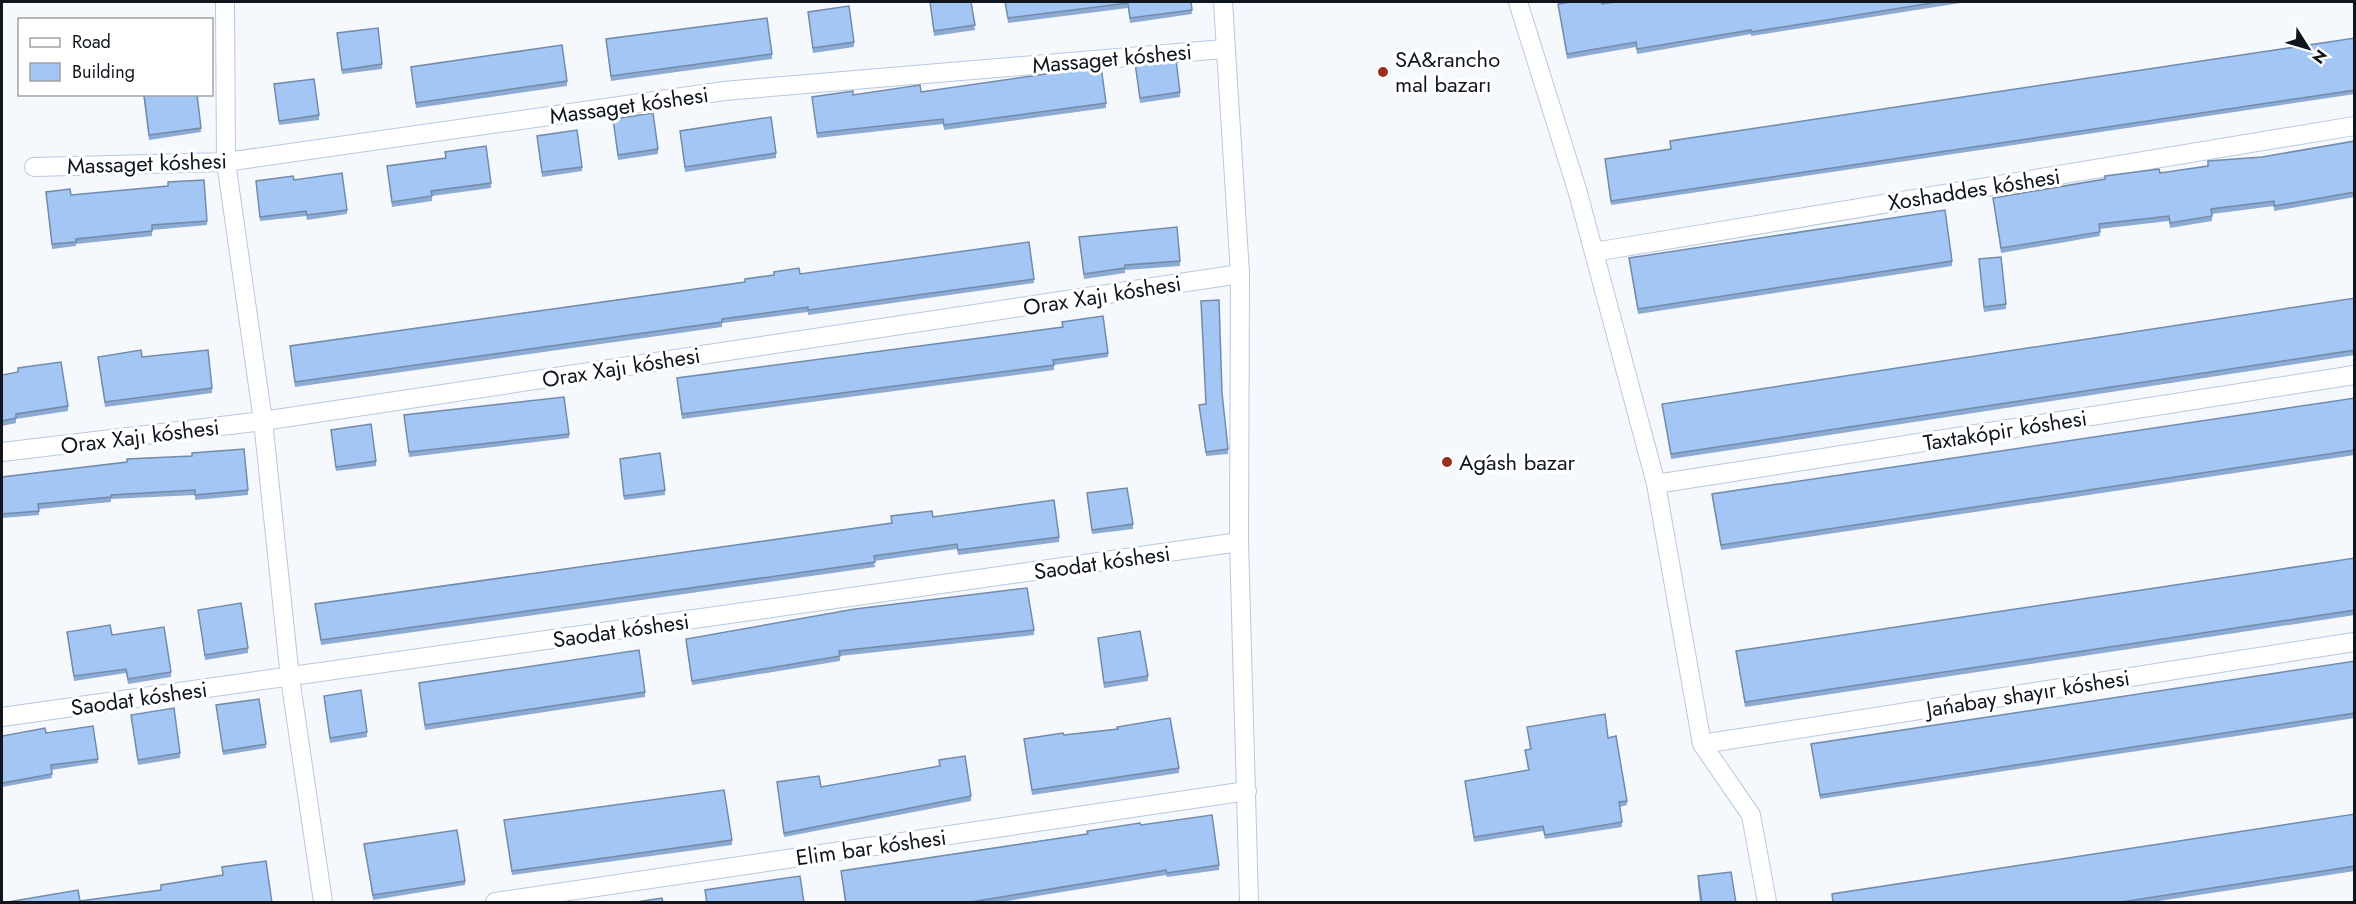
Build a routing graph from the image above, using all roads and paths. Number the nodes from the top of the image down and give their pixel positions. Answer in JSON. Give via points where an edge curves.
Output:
{"nodes":[{"id":1,"x":225,"y":2,"type":"edge"},
{"id":2,"x":1223,"y":2,"type":"edge"},
{"id":3,"x":1518,"y":2,"type":"edge"},
{"id":4,"x":1224,"y":49,"type":"junction"},
{"id":5,"x":2355,"y":126,"type":"edge"},
{"id":6,"x":226,"y":162,"type":"junction"},
{"id":7,"x":34,"y":167,"type":"dead end"},
{"id":8,"x":1594,"y":252,"type":"junction"},
{"id":9,"x":1240,"y":274,"type":"junction"},
{"id":10,"x":2355,"y":375,"type":"edge"},
{"id":11,"x":263,"y":421,"type":"junction"},
{"id":12,"x":2,"y":452,"type":"edge"},
{"id":13,"x":1656,"y":484,"type":"junction"},
{"id":14,"x":1239,"y":542,"type":"junction"},
{"id":15,"x":2355,"y":642,"type":"edge"},
{"id":16,"x":290,"y":678,"type":"junction"},
{"id":17,"x":2,"y":717,"type":"edge"},
{"id":18,"x":1702,"y":744,"type":"junction"},
{"id":19,"x":1247,"y":790,"type":"junction"},
{"id":20,"x":323,"y":903,"type":"edge"},
{"id":21,"x":495,"y":903,"type":"edge"},
{"id":22,"x":1249,"y":903,"type":"edge"},
{"id":23,"x":1767,"y":903,"type":"edge"}],
"edges":[{"from":1,"to":6,"type":"street"},
{"from":2,"to":4,"type":"street"},
{"from":3,"to":8,"type":"street"},
{"from":4,"to":6,"type":"street","name":"Massaget kóshesi","via":[[724,91]]},
{"from":4,"to":9,"type":"street"},
{"from":5,"to":8,"type":"street","name":"Xoshaddes kóshesi"},
{"from":6,"to":7,"type":"street","name":"Massaget kóshesi"},
{"from":6,"to":11,"type":"street"},
{"from":8,"to":13,"type":"street"},
{"from":9,"to":11,"type":"street","name":"Orax Xajı kóshesi"},
{"from":9,"to":14,"type":"street"},
{"from":10,"to":13,"type":"street","name":"Taxtakópir kóshesi"},
{"from":11,"to":12,"type":"street","name":"Orax Xajı kóshesi"},
{"from":11,"to":16,"type":"street"},
{"from":13,"to":18,"type":"street"},
{"from":14,"to":16,"type":"street","name":"Saodat kóshesi"},
{"from":14,"to":19,"type":"street"},
{"from":15,"to":18,"type":"street","name":"Jańabay shayır kóshesi"},
{"from":16,"to":17,"type":"street","name":"Saodat kóshesi"},
{"from":16,"to":20,"type":"street"},
{"from":18,"to":23,"type":"street","via":[[1750,815]]},
{"from":19,"to":21,"type":"street","name":"Elim bar kóshesi"},
{"from":19,"to":22,"type":"street"}]}
